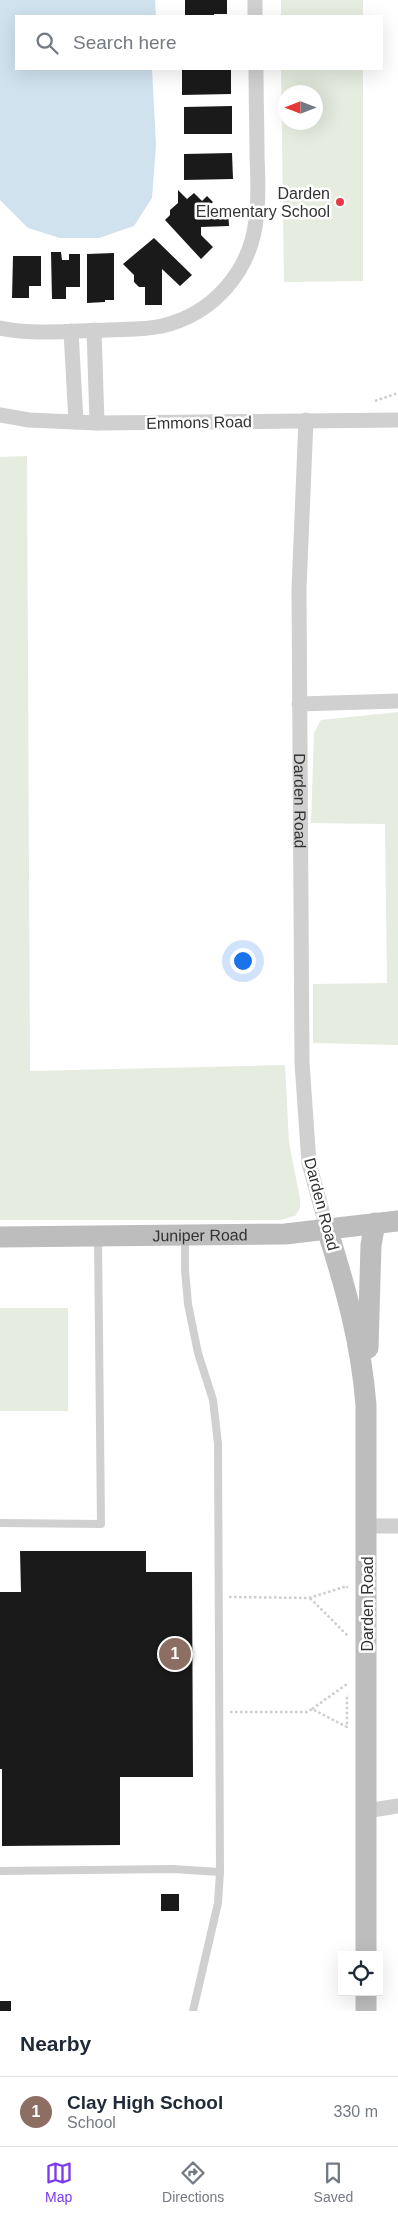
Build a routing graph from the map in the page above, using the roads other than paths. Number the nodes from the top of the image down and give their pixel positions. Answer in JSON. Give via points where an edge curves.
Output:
{"nodes":[{"id":1,"x":255,"y":0,"type":"edge"},
{"id":2,"x":255,"y":15,"type":"edge"},
{"id":3,"x":256,"y":70,"type":"edge"},
{"id":4,"x":0,"y":328,"type":"edge"},
{"id":5,"x":94,"y":330,"type":"junction"},
{"id":6,"x":71,"y":331,"type":"junction"},
{"id":7,"x":0,"y":415,"type":"edge"},
{"id":8,"x":306,"y":420,"type":"junction"},
{"id":9,"x":398,"y":420,"type":"edge"},
{"id":10,"x":76,"y":422,"type":"junction"},
{"id":11,"x":98,"y":423,"type":"junction"},
{"id":12,"x":398,"y":701,"type":"edge"},
{"id":13,"x":299,"y":704,"type":"junction"},
{"id":14,"x":398,"y":1220,"type":"edge"},
{"id":15,"x":376,"y":1223,"type":"junction"},
{"id":16,"x":327,"y":1229,"type":"junction"},
{"id":17,"x":0,"y":1236,"type":"edge"},
{"id":18,"x":98,"y":1236,"type":"junction"},
{"id":19,"x":186,"y":1236,"type":"junction"},
{"id":20,"x":366,"y":1405,"type":"junction"},
{"id":21,"x":0,"y":1523,"type":"edge"},
{"id":22,"x":367,"y":1526,"type":"junction"},
{"id":23,"x":398,"y":1526,"type":"edge"},
{"id":24,"x":398,"y":1806,"type":"edge"},
{"id":25,"x":366,"y":1811,"type":"junction"},
{"id":26,"x":0,"y":1871,"type":"edge"},
{"id":27,"x":220,"y":1872,"type":"junction"},
{"id":28,"x":366,"y":1951,"type":"edge"},
{"id":29,"x":366,"y":1996,"type":"edge"},
{"id":30,"x":192,"y":2011,"type":"edge"},
{"id":31,"x":366,"y":2011,"type":"edge"}],
"edges":[{"from":1,"to":2,"type":"street"},
{"from":3,"to":5,"type":"street","via":[[256,221],[247,256],[237,274],[210,304],[176,322],[146,328]]},
{"from":4,"to":6,"type":"street"},
{"from":5,"to":6,"type":"street"},
{"from":5,"to":11,"type":"street"},
{"from":6,"to":10,"type":"street"},
{"from":7,"to":10,"type":"street","name":"Emmons Road"},
{"from":8,"to":9,"type":"street","name":"Emmons Road"},
{"from":8,"to":11,"type":"street","name":"Emmons Road"},
{"from":8,"to":13,"type":"street","name":"Darden Road","via":[[299,589]]},
{"from":10,"to":11,"type":"street","name":"Emmons Road"},
{"from":12,"to":13,"type":"street"},
{"from":13,"to":16,"type":"street","name":"Darden Road","via":[[302,1063],[309,1163]]},
{"from":14,"to":15,"type":"street","name":"Juniper Road"},
{"from":15,"to":16,"type":"street","name":"Juniper Road"},
{"from":15,"to":20,"type":"street","via":[[370,1265]]},
{"from":16,"to":19,"type":"street","name":"Juniper Road","via":[[285,1234]]},
{"from":16,"to":20,"type":"street","name":"Darden Road","via":[[357,1336]]},
{"from":17,"to":18,"type":"street","name":"Juniper Road"},
{"from":18,"to":19,"type":"street","name":"Juniper Road"},
{"from":18,"to":21,"type":"lane","via":[[101,1524]]},
{"from":19,"to":27,"type":"lane","via":[[188,1304],[212,1400],[218,1444]]},
{"from":20,"to":22,"type":"street","name":"Darden Road"},
{"from":22,"to":23,"type":"street"},
{"from":22,"to":25,"type":"street","name":"Darden Road"},
{"from":24,"to":25,"type":"street"},
{"from":25,"to":28,"type":"street","name":"Darden Road"},
{"from":26,"to":27,"type":"lane","via":[[173,1869]]},
{"from":27,"to":30,"type":"lane","via":[[218,1903]]},
{"from":29,"to":31,"type":"street"}]}
